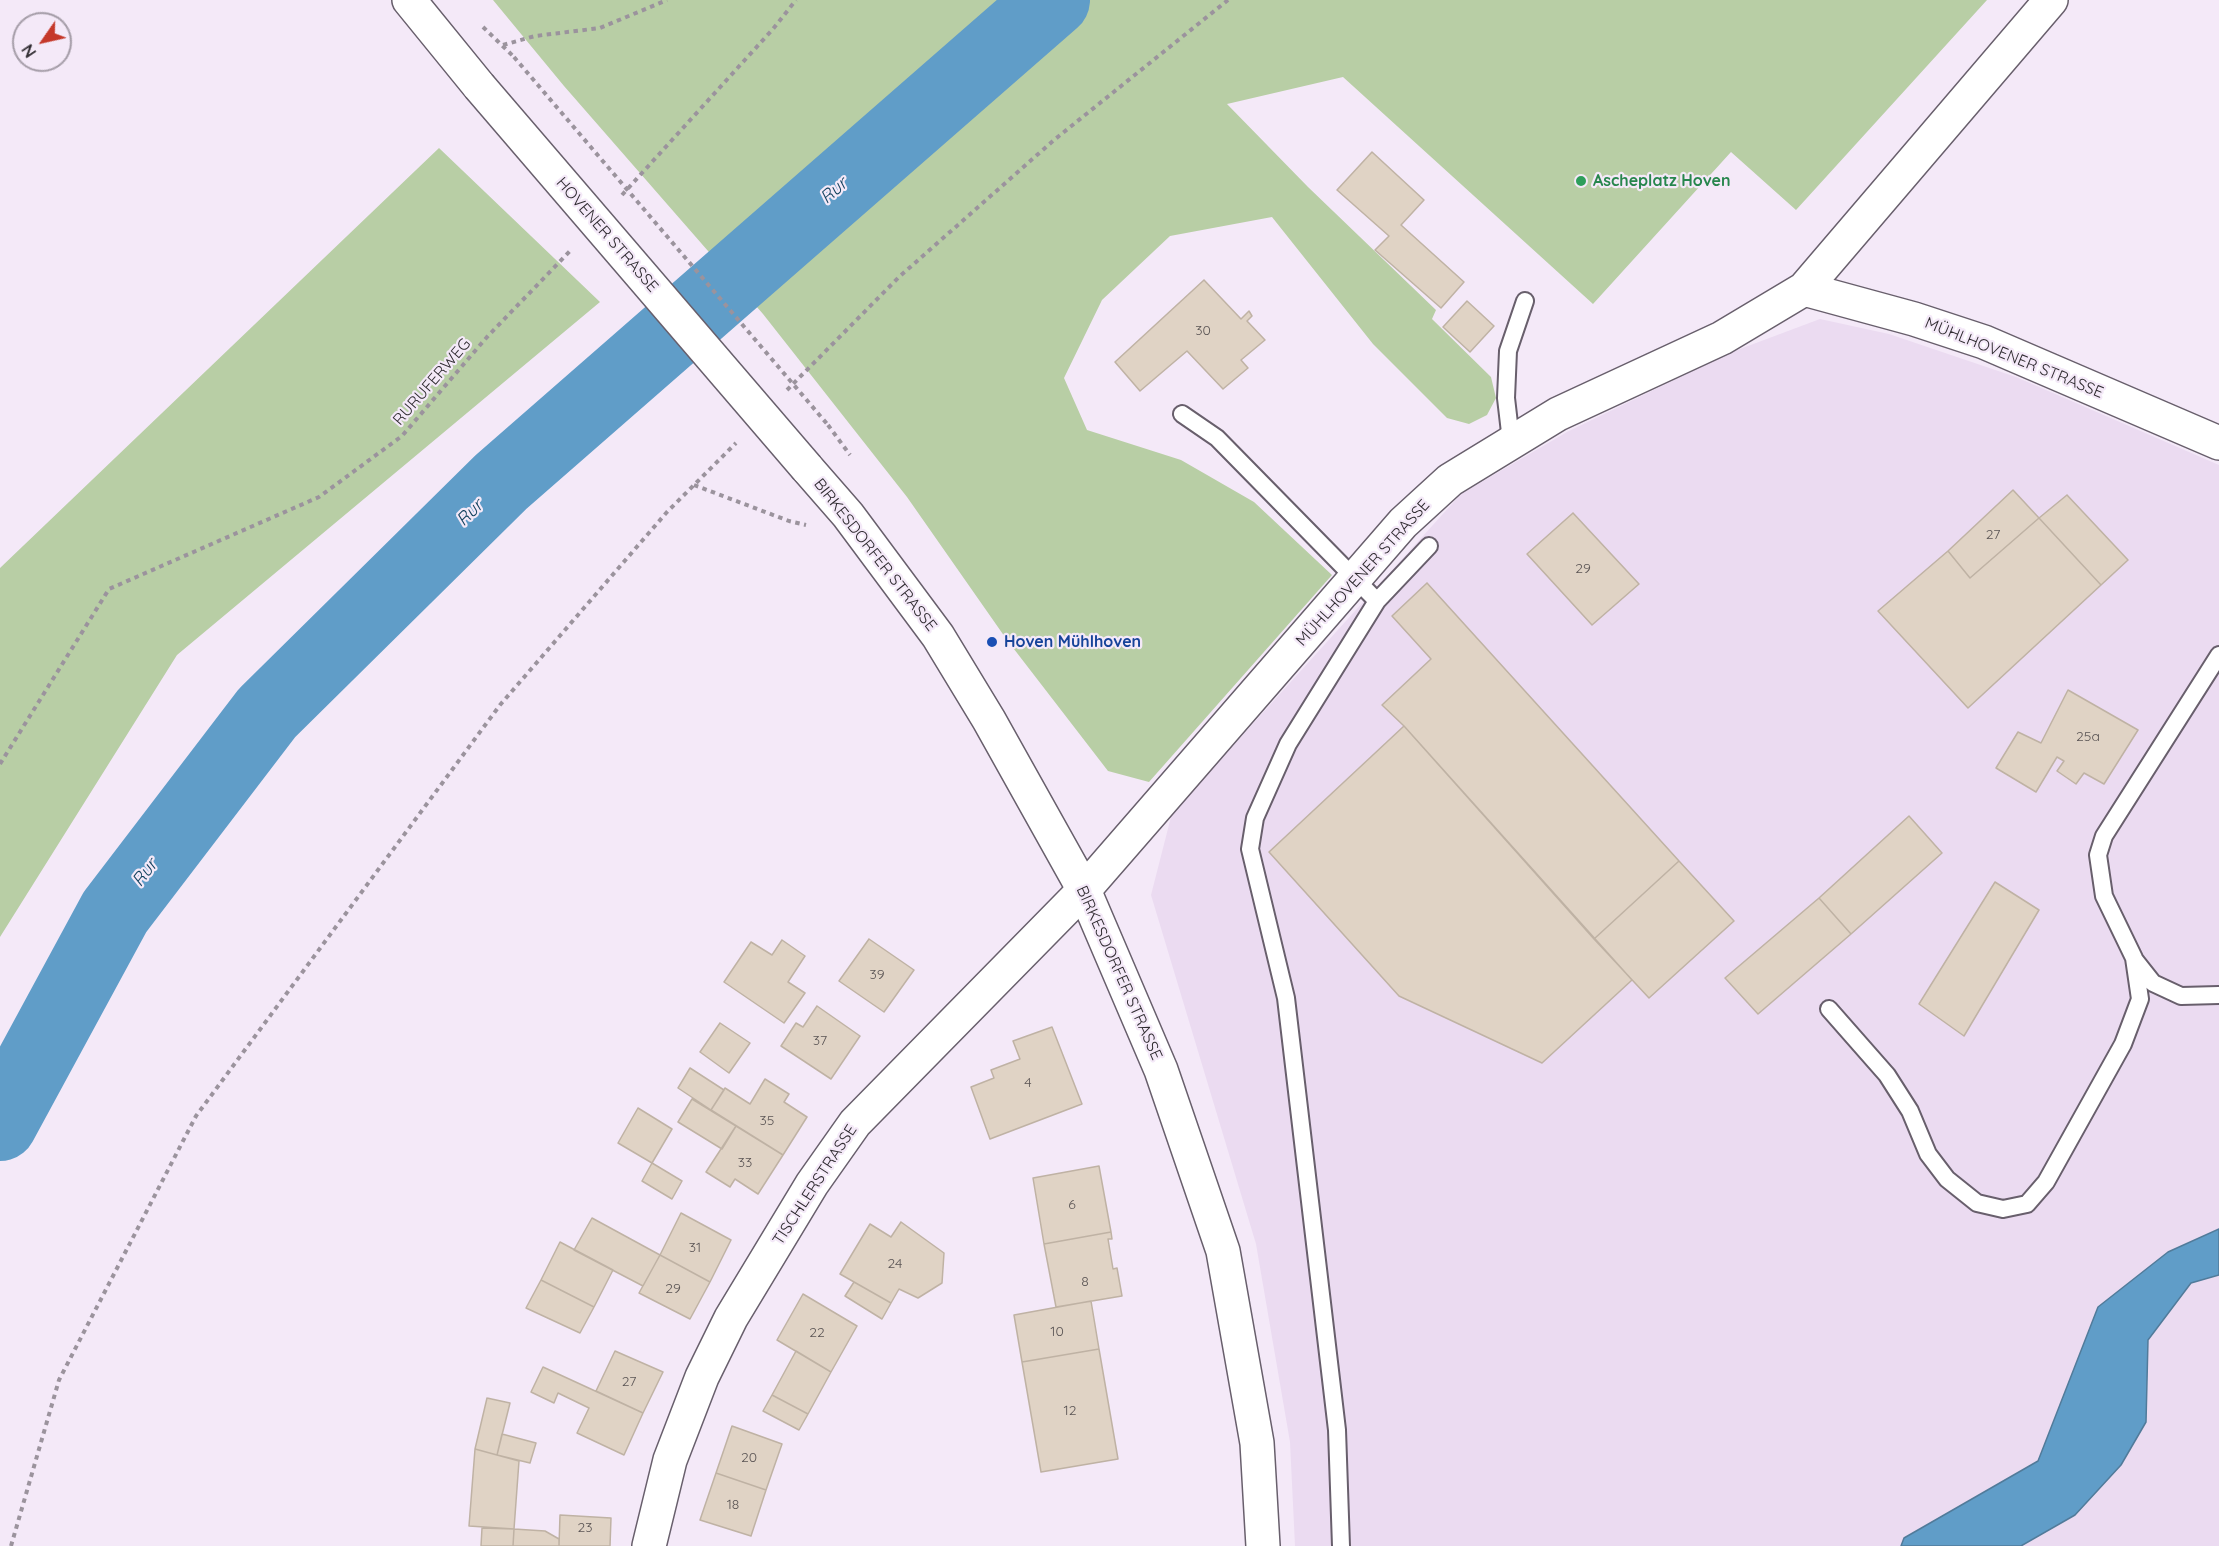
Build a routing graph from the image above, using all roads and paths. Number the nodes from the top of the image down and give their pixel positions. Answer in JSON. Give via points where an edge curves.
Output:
{"nodes":[{"id":1,"x":409,"y":0,"type":"edge"},
{"id":2,"x":667,"y":0,"type":"edge"},
{"id":3,"x":796,"y":0,"type":"edge"},
{"id":4,"x":1228,"y":0,"type":"edge"},
{"id":5,"x":2051,"y":0,"type":"edge"},
{"id":6,"x":503,"y":45,"type":"dead end"},
{"id":7,"x":514,"y":57,"type":"dead end"},
{"id":8,"x":620,"y":198,"type":"dead end"},
{"id":9,"x":573,"y":248,"type":"dead end"},
{"id":10,"x":1804,"y":289,"type":"junction"},
{"id":11,"x":1525,"y":301,"type":"dead end"},
{"id":12,"x":784,"y":393,"type":"dead end"},
{"id":13,"x":1182,"y":414,"type":"dead end"},
{"id":14,"x":828,"y":425,"type":"dead end"},
{"id":15,"x":743,"y":435,"type":"dead end"},
{"id":16,"x":1511,"y":441,"type":"junction"},
{"id":17,"x":2219,"y":442,"type":"edge"},
{"id":18,"x":807,"y":468,"type":"joint"},
{"id":19,"x":694,"y":485,"type":"junction"},
{"id":20,"x":789,"y":521,"type":"dead end"},
{"id":21,"x":1429,"y":546,"type":"dead end"},
{"id":22,"x":1366,"y":590,"type":"junction"},
{"id":23,"x":2219,"y":656,"type":"edge"},
{"id":24,"x":0,"y":764,"type":"edge"},
{"id":25,"x":1084,"y":890,"type":"junction"},
{"id":26,"x":2134,"y":958,"type":"junction"},
{"id":27,"x":2219,"y":995,"type":"edge"},
{"id":28,"x":1828,"y":1010,"type":"dead end"},
{"id":29,"x":11,"y":1546,"type":"edge"},
{"id":30,"x":650,"y":1546,"type":"edge"},
{"id":31,"x":1263,"y":1546,"type":"edge"},
{"id":32,"x":1341,"y":1546,"type":"edge"}],
"edges":[{"from":1,"to":18,"type":"street","name":"HOVENER STRASSE","bridge":true},
{"from":2,"to":6,"type":"path","via":[[600,28],[535,36]]},
{"from":3,"to":8,"type":"path"},
{"from":4,"to":12,"type":"path","via":[[1054,140],[899,277]]},
{"from":5,"to":10,"type":"street","name":"MÜHLHOVENER STRASSE"},
{"from":7,"to":14,"type":"path","bridge":true},
{"from":9,"to":24,"type":"path","name":"RURUFERWEG","via":[[393,443],[319,497],[109,589]]},
{"from":10,"to":16,"type":"street","name":"MÜHLHOVENER STRASSE","via":[[1722,338],[1558,414]]},
{"from":10,"to":17,"type":"street","name":"MÜHLHOVENER STRASSE","via":[[1984,342]]},
{"from":11,"to":16,"type":"lane","via":[[1508,351],[1506,398]]},
{"from":13,"to":22,"type":"lane","via":[[1217,438]]},
{"from":15,"to":19,"type":"path"},
{"from":16,"to":22,"type":"street","name":"MÜHLHOVENER STRASSE","via":[[1450,480],[1404,523]]},
{"from":18,"to":25,"type":"street","name":"BIRKESDORFER STRASSE","via":[[848,515],[938,636]]},
{"from":19,"to":20,"type":"path"},
{"from":19,"to":29,"type":"path","via":[[500,705],[196,1116],[59,1380]]},
{"from":21,"to":22,"type":"lane"},
{"from":22,"to":25,"type":"street","name":"MÜHLHOVENER STRASSE"},
{"from":22,"to":32,"type":"lane","via":[[1288,744],[1255,818],[1250,849],[1286,998],[1337,1430]]},
{"from":23,"to":26,"type":"lane","via":[[2104,836],[2098,855],[2104,896]]},
{"from":25,"to":30,"type":"street","name":"TISCHLERSTRASSE","via":[[855,1123],[812,1184],[730,1318],[702,1377],[670,1460]]},
{"from":25,"to":31,"type":"street","name":"BIRKESDORFER STRASSE","via":[[1161,1070],[1223,1251],[1257,1443]]},
{"from":26,"to":27,"type":"lane","via":[[2153,983],[2181,996]]},
{"from":26,"to":28,"type":"lane","via":[[2140,999],[2123,1044],[2046,1182],[2027,1204],[2003,1209],[1977,1203],[1947,1179],[1929,1154],[1910,1111],[1887,1075]]}]}
